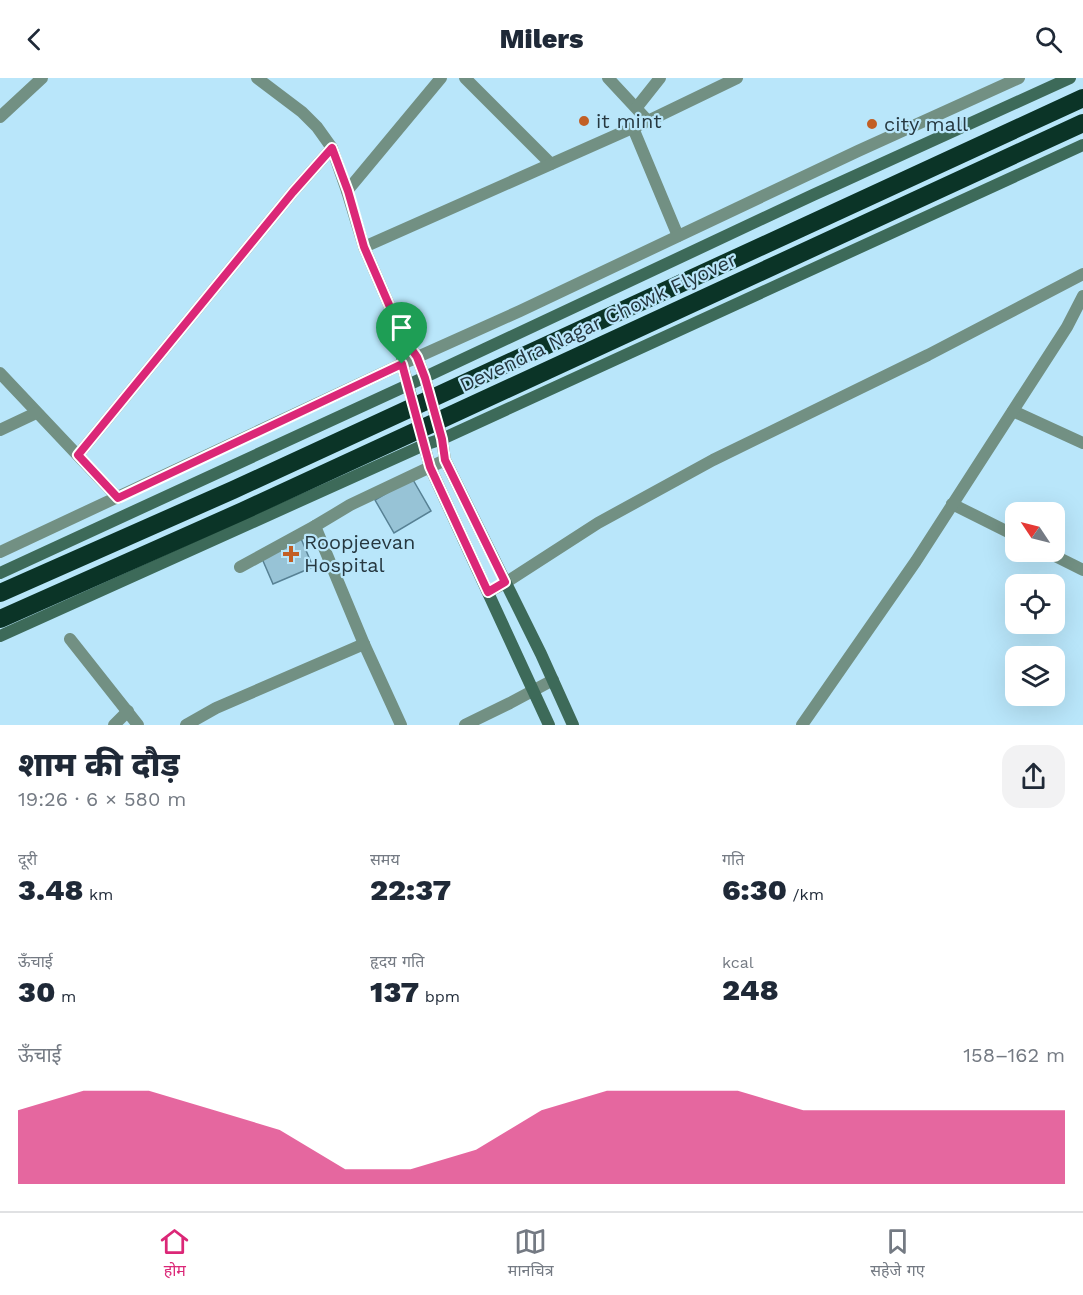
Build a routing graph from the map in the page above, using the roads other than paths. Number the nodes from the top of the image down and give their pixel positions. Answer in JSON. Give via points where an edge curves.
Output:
{"nodes":[{"id":1,"x":42,"y":78,"type":"edge"},
{"id":2,"x":256,"y":78,"type":"edge"},
{"id":3,"x":441,"y":78,"type":"edge"},
{"id":4,"x":465,"y":78,"type":"edge"},
{"id":5,"x":608,"y":78,"type":"edge"},
{"id":6,"x":660,"y":78,"type":"edge"},
{"id":7,"x":737,"y":78,"type":"edge"},
{"id":8,"x":1019,"y":78,"type":"edge"},
{"id":9,"x":1070,"y":78,"type":"edge"},
{"id":10,"x":1083,"y":98,"type":"edge"},
{"id":11,"x":636,"y":107,"type":"junction"},
{"id":12,"x":0,"y":117,"type":"edge"},
{"id":13,"x":648,"y":121,"type":"junction"},
{"id":14,"x":1083,"y":123,"type":"edge"},
{"id":15,"x":633,"y":128,"type":"junction"},
{"id":16,"x":1083,"y":145,"type":"edge"},
{"id":17,"x":332,"y":148,"type":"junction"},
{"id":18,"x":552,"y":164,"type":"junction"},
{"id":19,"x":348,"y":191,"type":"junction"},
{"id":20,"x":678,"y":236,"type":"junction"},
{"id":21,"x":364,"y":247,"type":"junction"},
{"id":22,"x":1083,"y":274,"type":"edge"},
{"id":23,"x":1083,"y":296,"type":"edge"},
{"id":24,"x":403,"y":337,"type":"junction"},
{"id":25,"x":417,"y":357,"type":"junction"},
{"id":26,"x":402,"y":364,"type":"junction"},
{"id":27,"x":0,"y":373,"type":"edge"},
{"id":28,"x":425,"y":378,"type":"junction"},
{"id":29,"x":408,"y":385,"type":"junction"},
{"id":30,"x":1012,"y":411,"type":"junction"},
{"id":31,"x":36,"y":413,"type":"junction"},
{"id":32,"x":0,"y":430,"type":"edge"},
{"id":33,"x":442,"y":439,"type":"junction"},
{"id":34,"x":1083,"y":443,"type":"edge"},
{"id":35,"x":424,"y":445,"type":"junction"},
{"id":36,"x":78,"y":455,"type":"junction"},
{"id":37,"x":445,"y":460,"type":"junction"},
{"id":38,"x":430,"y":467,"type":"junction"},
{"id":39,"x":118,"y":498,"type":"junction"},
{"id":40,"x":952,"y":504,"type":"junction"},
{"id":41,"x":315,"y":526,"type":"junction"},
{"id":42,"x":1005,"y":530,"type":"edge"},
{"id":43,"x":0,"y":552,"type":"edge"},
{"id":44,"x":1065,"y":561,"type":"edge"},
{"id":45,"x":240,"y":567,"type":"dead end"},
{"id":46,"x":1083,"y":570,"type":"edge"},
{"id":47,"x":0,"y":573,"type":"edge"},
{"id":48,"x":505,"y":582,"type":"junction"},
{"id":49,"x":488,"y":592,"type":"junction"},
{"id":50,"x":0,"y":593,"type":"edge"},
{"id":51,"x":0,"y":619,"type":"edge"},
{"id":52,"x":0,"y":636,"type":"edge"},
{"id":53,"x":70,"y":639,"type":"dead end"},
{"id":54,"x":364,"y":644,"type":"junction"},
{"id":55,"x":553,"y":680,"type":"junction"},
{"id":56,"x":533,"y":690,"type":"junction"},
{"id":57,"x":128,"y":711,"type":"junction"},
{"id":58,"x":114,"y":725,"type":"edge"},
{"id":59,"x":138,"y":725,"type":"edge"},
{"id":60,"x":186,"y":725,"type":"edge"},
{"id":61,"x":401,"y":725,"type":"edge"},
{"id":62,"x":465,"y":725,"type":"edge"},
{"id":63,"x":549,"y":725,"type":"edge"},
{"id":64,"x":573,"y":725,"type":"edge"},
{"id":65,"x":802,"y":725,"type":"edge"}],
"edges":[{"from":1,"to":12,"type":"street"},
{"from":2,"to":17,"type":"street","via":[[302,112]]},
{"from":3,"to":19,"type":"street"},
{"from":4,"to":18,"type":"street"},
{"from":5,"to":11,"type":"street"},
{"from":6,"to":11,"type":"street"},
{"from":7,"to":13,"type":"street"},
{"from":8,"to":20,"type":"street"},
{"from":9,"to":28,"type":"street"},
{"from":10,"to":50,"type":"highway","name":"Devendra Nagar Chowk Flyover","bridge":true,"via":[[233,490]]},
{"from":11,"to":13,"type":"street"},
{"from":13,"to":15,"type":"street"},
{"from":14,"to":51,"type":"highway","name":"Devendra Nagar Chowk Flyover","bridge":true},
{"from":15,"to":18,"type":"street"},
{"from":15,"to":20,"type":"street"},
{"from":16,"to":33,"type":"street"},
{"from":17,"to":19,"type":"street"},
{"from":17,"to":36,"type":"street"},
{"from":18,"to":21,"type":"street"},
{"from":19,"to":21,"type":"street"},
{"from":20,"to":25,"type":"street"},
{"from":21,"to":24,"type":"street"},
{"from":22,"to":48,"type":"street","via":[[713,460],[598,523]]},
{"from":23,"to":30,"type":"street"},
{"from":24,"to":25,"type":"street"},
{"from":24,"to":26,"type":"street"},
{"from":25,"to":26,"type":"street"},
{"from":25,"to":28,"type":"street"},
{"from":26,"to":29,"type":"street"},
{"from":26,"to":39,"type":"street"},
{"from":27,"to":31,"type":"street"},
{"from":28,"to":29,"type":"street"},
{"from":28,"to":33,"type":"street"},
{"from":29,"to":35,"type":"street"},
{"from":29,"to":47,"type":"street"},
{"from":30,"to":34,"type":"street"},
{"from":30,"to":40,"type":"street"},
{"from":31,"to":32,"type":"street"},
{"from":31,"to":36,"type":"street"},
{"from":33,"to":35,"type":"street"},
{"from":33,"to":37,"type":"street"},
{"from":35,"to":38,"type":"street"},
{"from":35,"to":52,"type":"street"},
{"from":36,"to":39,"type":"street"},
{"from":37,"to":38,"type":"street"},
{"from":37,"to":48,"type":"street"},
{"from":38,"to":41,"type":"street"},
{"from":38,"to":49,"type":"street"},
{"from":39,"to":43,"type":"street"},
{"from":40,"to":42,"type":"street"},
{"from":40,"to":65,"type":"street"},
{"from":41,"to":45,"type":"street"},
{"from":41,"to":54,"type":"street"},
{"from":44,"to":46,"type":"street"},
{"from":48,"to":49,"type":"street"},
{"from":48,"to":55,"type":"street"},
{"from":49,"to":56,"type":"street"},
{"from":53,"to":57,"type":"street"},
{"from":54,"to":60,"type":"street","via":[[216,708]]},
{"from":54,"to":61,"type":"street"},
{"from":55,"to":56,"type":"street"},
{"from":55,"to":64,"type":"street"},
{"from":56,"to":62,"type":"street"},
{"from":56,"to":63,"type":"street"},
{"from":57,"to":58,"type":"street"},
{"from":57,"to":59,"type":"street"}]}
